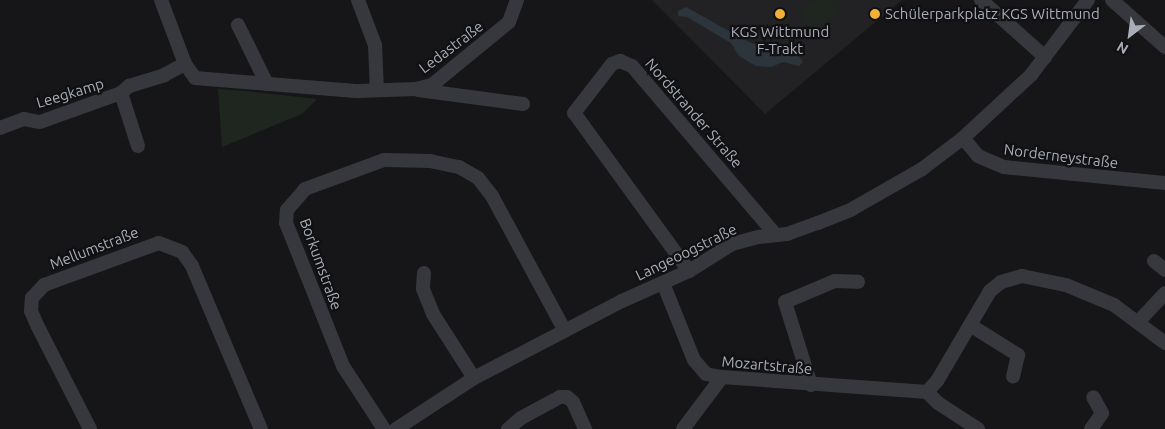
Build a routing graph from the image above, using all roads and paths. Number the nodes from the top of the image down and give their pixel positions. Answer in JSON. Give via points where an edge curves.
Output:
{"nodes":[{"id":1,"x":161,"y":0,"type":"edge"},
{"id":2,"x":358,"y":0,"type":"edge"},
{"id":3,"x":517,"y":0,"type":"edge"},
{"id":4,"x":981,"y":0,"type":"edge"},
{"id":5,"x":1088,"y":0,"type":"edge"},
{"id":6,"x":1112,"y":0,"type":"edge"},
{"id":7,"x":238,"y":26,"type":"dead end"},
{"id":8,"x":1165,"y":47,"type":"edge"},
{"id":9,"x":1045,"y":57,"type":"junction"},
{"id":10,"x":185,"y":64,"type":"junction"},
{"id":11,"x":267,"y":84,"type":"junction"},
{"id":12,"x":416,"y":89,"type":"junction"},
{"id":13,"x":378,"y":90,"type":"junction"},
{"id":14,"x":121,"y":93,"type":"junction"},
{"id":15,"x":523,"y":104,"type":"dead end"},
{"id":16,"x":0,"y":128,"type":"edge"},
{"id":17,"x":963,"y":138,"type":"junction"},
{"id":18,"x":138,"y":146,"type":"dead end"},
{"id":19,"x":1165,"y":183,"type":"edge"},
{"id":20,"x":776,"y":235,"type":"junction"},
{"id":21,"x":1154,"y":261,"type":"dead end"},
{"id":22,"x":1165,"y":270,"type":"edge"},
{"id":23,"x":689,"y":271,"type":"junction"},
{"id":24,"x":424,"y":272,"type":"dead end"},
{"id":25,"x":858,"y":282,"type":"dead end"},
{"id":26,"x":663,"y":283,"type":"junction"},
{"id":27,"x":1165,"y":293,"type":"edge"},
{"id":28,"x":1139,"y":321,"type":"junction"},
{"id":29,"x":970,"y":325,"type":"junction"},
{"id":30,"x":565,"y":331,"type":"junction"},
{"id":31,"x":1165,"y":343,"type":"edge"},
{"id":32,"x":1013,"y":376,"type":"dead end"},
{"id":33,"x":722,"y":377,"type":"junction"},
{"id":34,"x":474,"y":378,"type":"junction"},
{"id":35,"x":810,"y":385,"type":"junction"},
{"id":36,"x":927,"y":392,"type":"junction"},
{"id":37,"x":1093,"y":397,"type":"dead end"},
{"id":38,"x":90,"y":429,"type":"edge"},
{"id":39,"x":261,"y":429,"type":"edge"},
{"id":40,"x":384,"y":429,"type":"edge"},
{"id":41,"x":396,"y":429,"type":"edge"},
{"id":42,"x":508,"y":429,"type":"edge"},
{"id":43,"x":584,"y":429,"type":"edge"},
{"id":44,"x":683,"y":429,"type":"edge"},
{"id":45,"x":978,"y":429,"type":"edge"},
{"id":46,"x":1091,"y":429,"type":"edge"}],
"edges":[{"from":1,"to":10,"type":"street"},
{"from":2,"to":13,"type":"street","via":[[375,45]]},
{"from":3,"to":12,"type":"street","name":"Ledastraße","via":[[514,14],[501,30],[432,85]]},
{"from":4,"to":9,"type":"street"},
{"from":5,"to":9,"type":"street","name":"Langeoogstraße"},
{"from":6,"to":8,"type":"street"},
{"from":7,"to":11,"type":"street"},
{"from":9,"to":17,"type":"street","name":"Langeoogstraße","via":[[1031,76]]},
{"from":10,"to":11,"type":"street","name":"Ledastraße","via":[[196,78]]},
{"from":10,"to":14,"type":"street","name":"Leegkamp","via":[[129,86]]},
{"from":11,"to":13,"type":"street","name":"Ledastraße","via":[[331,91]]},
{"from":12,"to":13,"type":"street","name":"Ledastraße"},
{"from":12,"to":15,"type":"street","name":"Ledastraße"},
{"from":14,"to":16,"type":"street","name":"Leegkamp","via":[[40,122],[24,119]]},
{"from":14,"to":18,"type":"street","name":"Leegkamp"},
{"from":17,"to":19,"type":"street","name":"Norderneystraße","via":[[978,156],[1004,167]]},
{"from":17,"to":20,"type":"street","name":"Langeoogstraße","via":[[922,169],[852,209],[799,231]]},
{"from":20,"to":23,"type":"street","name":"Langeoogstraße","via":[[732,244]]},
{"from":20,"to":23,"type":"street","name":"Nordstrander Straße","via":[[632,66],[620,61],[612,64],[574,113]]},
{"from":21,"to":22,"type":"street"},
{"from":23,"to":26,"type":"street","name":"Langeoogstraße"},
{"from":24,"to":34,"type":"street","via":[[423,289],[433,314]]},
{"from":25,"to":35,"type":"street","via":[[835,281],[785,302]]},
{"from":26,"to":30,"type":"street","name":"Langeoogstraße"},
{"from":26,"to":33,"type":"street","name":"Mozartstraße","via":[[694,360],[706,374]]},
{"from":27,"to":28,"type":"street"},
{"from":28,"to":29,"type":"street","via":[[1125,310],[1066,285],[1022,276],[1001,282],[990,291]]},
{"from":28,"to":31,"type":"street"},
{"from":29,"to":32,"type":"street","via":[[1018,355]]},
{"from":29,"to":36,"type":"street","via":[[937,382]]},
{"from":30,"to":34,"type":"street","name":"Langeoogstraße"},
{"from":30,"to":40,"type":"street","name":"Borkumstraße","via":[[492,196],[478,178],[459,167],[430,161],[384,160],[305,189],[287,210],[286,223],[343,366]]},
{"from":33,"to":35,"type":"street","name":"Mozartstraße"},
{"from":33,"to":44,"type":"street"},
{"from":34,"to":41,"type":"street","name":"Langeoogstraße"},
{"from":35,"to":36,"type":"street","name":"Mozartstraße"},
{"from":36,"to":45,"type":"street"},
{"from":37,"to":46,"type":"street","via":[[1102,413]]},
{"from":38,"to":39,"type":"street","name":"Mellumstraße","via":[[38,327],[31,311],[32,298],[44,285],[159,243],[182,252],[192,266]]},
{"from":42,"to":43,"type":"street","via":[[521,418],[560,397],[567,397],[573,402]]}]}
